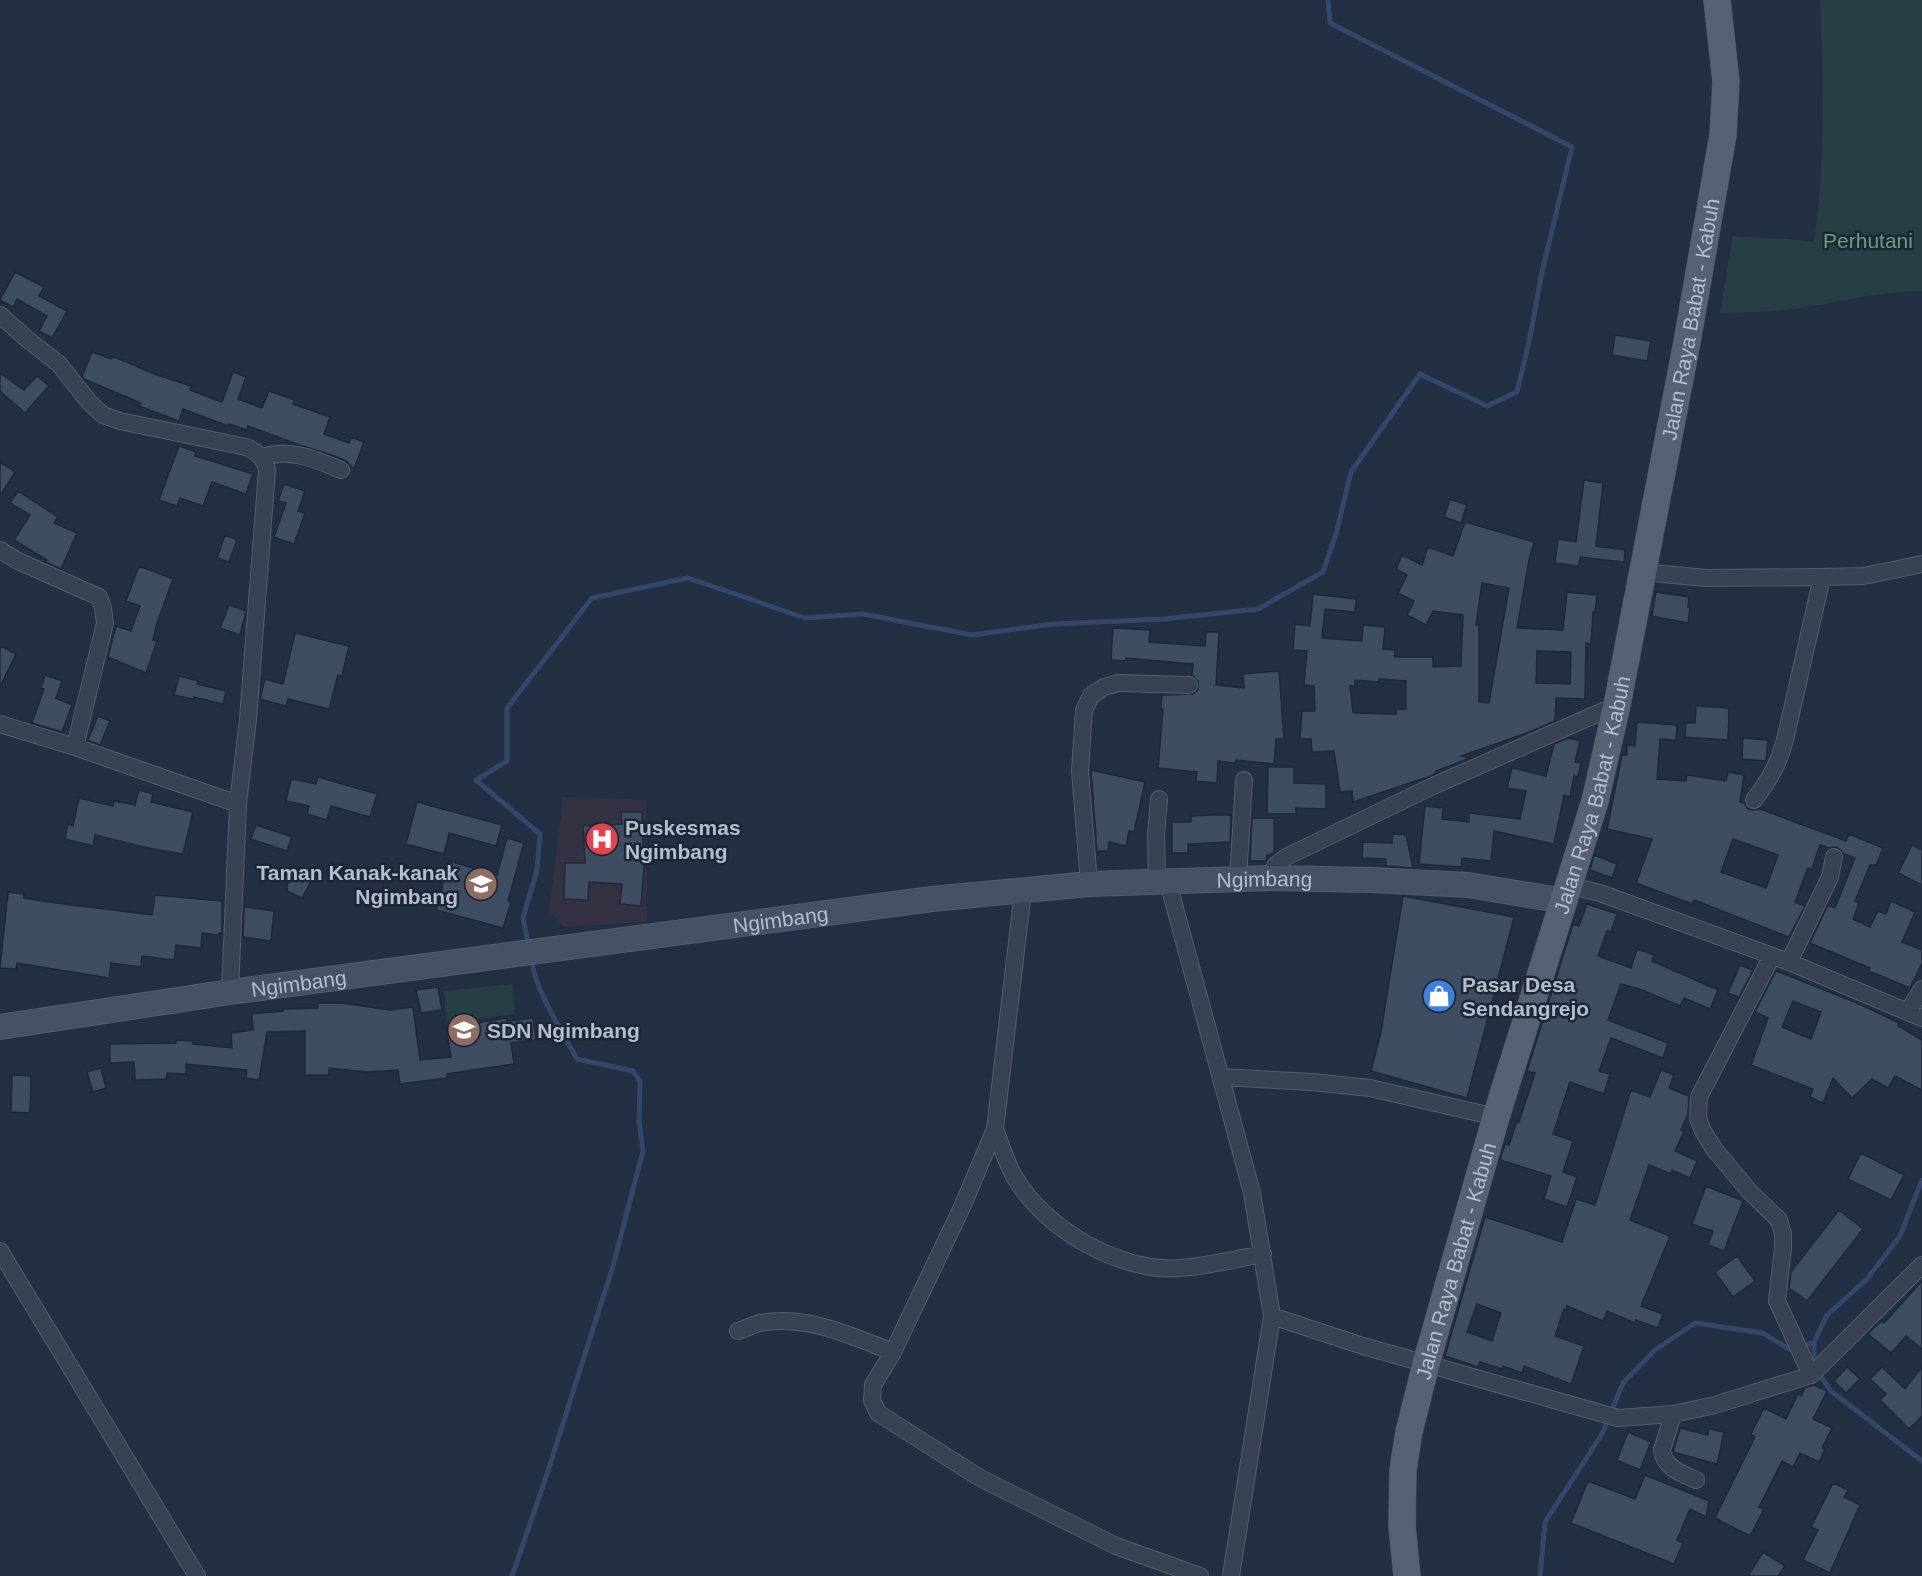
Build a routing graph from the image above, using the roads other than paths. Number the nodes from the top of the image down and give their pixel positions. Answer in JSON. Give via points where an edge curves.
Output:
{"nodes":[{"id":1,"x":1717,"y":0,"type":"edge"},
{"id":2,"x":0,"y":315,"type":"edge"},
{"id":3,"x":262,"y":457,"type":"junction"},
{"id":4,"x":341,"y":470,"type":"dead end"},
{"id":5,"x":0,"y":550,"type":"edge"},
{"id":6,"x":1922,"y":564,"type":"edge"},
{"id":7,"x":1642,"y":572,"type":"junction"},
{"id":8,"x":1822,"y":577,"type":"junction"},
{"id":9,"x":1188,"y":685,"type":"dead end"},
{"id":10,"x":1617,"y":705,"type":"junction"},
{"id":11,"x":0,"y":724,"type":"edge"},
{"id":12,"x":75,"y":747,"type":"junction"},
{"id":13,"x":1244,"y":780,"type":"dead end"},
{"id":14,"x":1159,"y":799,"type":"dead end"},
{"id":15,"x":1754,"y":800,"type":"dead end"},
{"id":16,"x":238,"y":804,"type":"junction"},
{"id":17,"x":1834,"y":857,"type":"dead end"},
{"id":18,"x":1270,"y":878,"type":"junction"},
{"id":19,"x":1238,"y":879,"type":"junction"},
{"id":20,"x":1162,"y":882,"type":"junction"},
{"id":21,"x":1089,"y":884,"type":"junction"},
{"id":22,"x":1023,"y":891,"type":"junction"},
{"id":23,"x":1567,"y":894,"type":"junction"},
{"id":24,"x":1772,"y":956,"type":"junction"},
{"id":25,"x":1789,"y":962,"type":"junction"},
{"id":26,"x":1922,"y":989,"type":"edge"},
{"id":27,"x":230,"y":992,"type":"junction"},
{"id":28,"x":1915,"y":1014,"type":"edge"},
{"id":29,"x":0,"y":1027,"type":"edge"},
{"id":30,"x":1221,"y":1077,"type":"junction"},
{"id":31,"x":1496,"y":1117,"type":"junction"},
{"id":32,"x":995,"y":1129,"type":"junction"},
{"id":33,"x":0,"y":1251,"type":"edge"},
{"id":34,"x":1263,"y":1254,"type":"junction"},
{"id":35,"x":1919,"y":1274,"type":"edge"},
{"id":36,"x":1272,"y":1316,"type":"junction"},
{"id":37,"x":738,"y":1331,"type":"dead end"},
{"id":38,"x":893,"y":1352,"type":"junction"},
{"id":39,"x":1426,"y":1364,"type":"junction"},
{"id":40,"x":1813,"y":1370,"type":"junction"},
{"id":41,"x":1673,"y":1414,"type":"junction"},
{"id":42,"x":1696,"y":1479,"type":"dead end"},
{"id":43,"x":197,"y":1576,"type":"edge"},
{"id":44,"x":1200,"y":1576,"type":"edge"},
{"id":45,"x":1231,"y":1576,"type":"edge"},
{"id":46,"x":1407,"y":1576,"type":"edge"}],
"edges":[{"from":1,"to":7,"type":"main road","name":"Jalan Raya Babat - Kabuh","via":[[1726,82],[1723,135]]},
{"from":2,"to":3,"type":"street","via":[[59,364],[103,415],[120,422],[246,447]]},
{"from":3,"to":4,"type":"street","via":[[275,453],[307,456]]},
{"from":3,"to":16,"type":"street","via":[[267,470]]},
{"from":5,"to":12,"type":"street","via":[[101,600],[105,623]]},
{"from":6,"to":8,"type":"street","via":[[1864,576]]},
{"from":7,"to":8,"type":"street","via":[[1706,578]]},
{"from":7,"to":10,"type":"main road","name":"Jalan Raya Babat - Kabuh"},
{"from":8,"to":15,"type":"street","via":[[1778,764]]},
{"from":9,"to":21,"type":"street","via":[[1119,683],[1091,696],[1084,711],[1080,771]]},
{"from":10,"to":18,"type":"street","via":[[1286,856],[1275,866]]},
{"from":10,"to":23,"type":"main road","name":"Jalan Raya Babat - Kabuh","via":[[1595,801]]},
{"from":11,"to":12,"type":"street"},
{"from":12,"to":16,"type":"street"},
{"from":13,"to":19,"type":"street"},
{"from":14,"to":20,"type":"street","via":[[1156,835]]},
{"from":16,"to":27,"type":"street"},
{"from":17,"to":25,"type":"street","via":[[1830,877]]},
{"from":18,"to":19,"type":"street","name":"Ngimbang"},
{"from":18,"to":23,"type":"street","name":"Ngimbang","via":[[1468,885]]},
{"from":19,"to":20,"type":"street","name":"Ngimbang"},
{"from":20,"to":21,"type":"street","name":"Ngimbang"},
{"from":20,"to":30,"type":"street"},
{"from":21,"to":22,"type":"street","name":"Ngimbang"},
{"from":22,"to":27,"type":"street","name":"Ngimbang","via":[[932,899]]},
{"from":22,"to":32,"type":"street"},
{"from":23,"to":24,"type":"street","via":[[1599,892]]},
{"from":23,"to":31,"type":"main road","name":"Jalan Raya Babat - Kabuh"},
{"from":24,"to":25,"type":"street"},
{"from":24,"to":40,"type":"street","via":[[1699,1097],[1698,1118],[1714,1149],[1779,1220],[1783,1241],[1777,1301]]},
{"from":25,"to":28,"type":"street"},
{"from":26,"to":28,"type":"street"},
{"from":27,"to":29,"type":"street","name":"Ngimbang"},
{"from":30,"to":31,"type":"street","via":[[1370,1088]]},
{"from":30,"to":34,"type":"street","via":[[1252,1193]]},
{"from":31,"to":39,"type":"main road","name":"Jalan Raya Babat - Kabuh"},
{"from":32,"to":34,"type":"street","via":[[1014,1176],[1041,1211],[1066,1232],[1112,1256],[1142,1267],[1180,1268]]},
{"from":32,"to":38,"type":"street"},
{"from":33,"to":43,"type":"street"},
{"from":34,"to":36,"type":"street"},
{"from":35,"to":40,"type":"street"},
{"from":36,"to":39,"type":"street"},
{"from":36,"to":45,"type":"street"},
{"from":37,"to":38,"type":"street","via":[[760,1323],[811,1323]]},
{"from":38,"to":44,"type":"street","via":[[873,1385],[872,1400],[878,1413],[980,1478],[1116,1546]]},
{"from":39,"to":41,"type":"street","via":[[1618,1418]]},
{"from":39,"to":46,"type":"main road","name":"Jalan Raya Babat - Kabuh","via":[[1404,1470],[1402,1526]]},
{"from":40,"to":41,"type":"street","via":[[1716,1405]]},
{"from":41,"to":42,"type":"street","via":[[1662,1455],[1673,1469]]}]}
